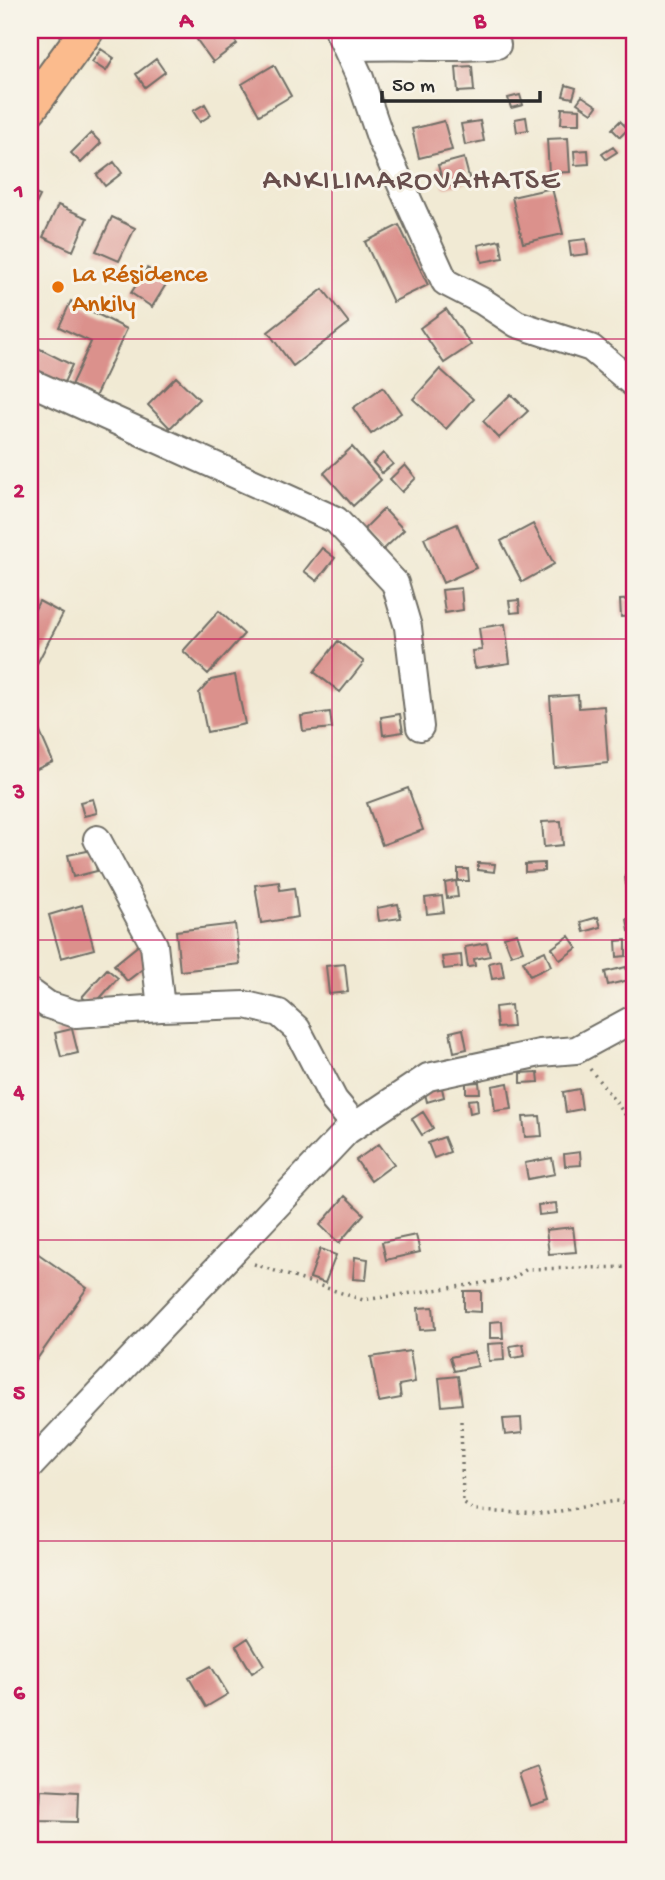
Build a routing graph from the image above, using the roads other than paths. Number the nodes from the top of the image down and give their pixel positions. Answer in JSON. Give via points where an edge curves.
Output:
{"nodes":[{"id":1,"x":87,"y":30,"type":"edge"},
{"id":2,"x":342,"y":39,"type":"edge"},
{"id":3,"x":497,"y":45,"type":"dead end"},
{"id":4,"x":30,"y":108,"type":"edge"},
{"id":5,"x":30,"y":382,"type":"edge"},
{"id":6,"x":635,"y":385,"type":"edge"},
{"id":7,"x":420,"y":727,"type":"dead end"},
{"id":8,"x":97,"y":839,"type":"dead end"},
{"id":9,"x":30,"y":992,"type":"edge"},
{"id":10,"x":161,"y":1009,"type":"junction"},
{"id":11,"x":635,"y":1018,"type":"edge"},
{"id":12,"x":355,"y":1125,"type":"junction"},
{"id":13,"x":30,"y":1466,"type":"edge"}],
"edges":[{"from":1,"to":4,"type":"main road"},
{"from":2,"to":3,"type":"street","via":[[374,46],[460,49]]},
{"from":2,"to":6,"type":"street","via":[[381,140],[445,282],[517,324],[591,348]]},
{"from":5,"to":7,"type":"street","via":[[336,520],[395,583],[408,627]]},
{"from":8,"to":10,"type":"street","via":[[154,945]]},
{"from":9,"to":10,"type":"street","via":[[48,1005],[76,1014]]},
{"from":10,"to":12,"type":"street","via":[[246,1005],[279,1013],[297,1029],[334,1100]]},
{"from":11,"to":12,"type":"street","via":[[576,1050],[540,1053],[428,1077]]},
{"from":12,"to":13,"type":"street"}]}
